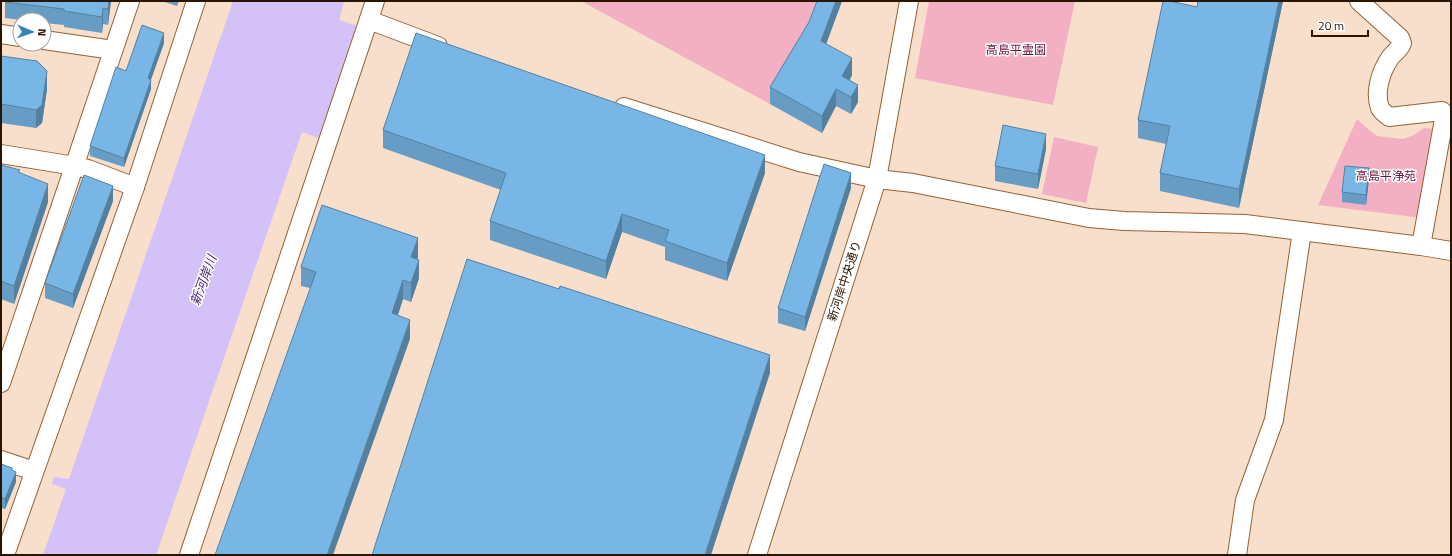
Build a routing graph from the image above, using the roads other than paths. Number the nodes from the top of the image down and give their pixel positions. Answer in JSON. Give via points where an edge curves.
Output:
{"nodes":[{"id":1,"x":130,"y":1,"type":"edge"},
{"id":2,"x":196,"y":1,"type":"edge"},
{"id":3,"x":375,"y":1,"type":"edge"},
{"id":4,"x":909,"y":1,"type":"edge"},
{"id":5,"x":1359,"y":1,"type":"edge"},
{"id":6,"x":369,"y":20,"type":"junction"},
{"id":7,"x":1,"y":34,"type":"edge"},
{"id":8,"x":12,"y":36,"type":"edge"},
{"id":9,"x":52,"y":41,"type":"edge"},
{"id":10,"x":113,"y":50,"type":"junction"},
{"id":11,"x":450,"y":50,"type":"edge"},
{"id":12,"x":608,"y":102,"type":"edge"},
{"id":13,"x":1,"y":154,"type":"edge"},
{"id":14,"x":75,"y":166,"type":"junction"},
{"id":15,"x":877,"y":179,"type":"junction"},
{"id":16,"x":135,"y":187,"type":"junction"},
{"id":17,"x":1302,"y":232,"type":"junction"},
{"id":18,"x":1421,"y":246,"type":"junction"},
{"id":19,"x":1451,"y":251,"type":"edge"},
{"id":20,"x":1,"y":383,"type":"edge"},
{"id":21,"x":1,"y":460,"type":"edge"},
{"id":22,"x":34,"y":471,"type":"junction"},
{"id":23,"x":4,"y":555,"type":"edge"},
{"id":24,"x":189,"y":555,"type":"edge"},
{"id":25,"x":756,"y":555,"type":"edge"},
{"id":26,"x":1237,"y":555,"type":"edge"}],
"edges":[{"from":1,"to":10,"type":"street"},
{"from":2,"to":16,"type":"street"},
{"from":3,"to":6,"type":"street"},
{"from":4,"to":15,"type":"street","name":"新河岸中央通り"},
{"from":5,"to":18,"type":"street","via":[[1400,38],[1402,43],[1381,75],[1378,95],[1380,109],[1389,117],[1442,111],[1444,119]]},
{"from":6,"to":11,"type":"street"},
{"from":6,"to":24,"type":"street"},
{"from":7,"to":8,"type":"street"},
{"from":9,"to":10,"type":"street"},
{"from":10,"to":14,"type":"street"},
{"from":12,"to":15,"type":"street","via":[[799,162]]},
{"from":13,"to":14,"type":"street"},
{"from":14,"to":16,"type":"street"},
{"from":14,"to":20,"type":"street"},
{"from":15,"to":17,"type":"street","via":[[913,183],[1089,218],[1246,224]]},
{"from":15,"to":25,"type":"street","name":"新河岸中央通り"},
{"from":16,"to":22,"type":"street"},
{"from":17,"to":18,"type":"street"},
{"from":17,"to":26,"type":"street","via":[[1274,420],[1245,500]]},
{"from":18,"to":19,"type":"street"},
{"from":21,"to":22,"type":"street"},
{"from":22,"to":23,"type":"street"}]}
